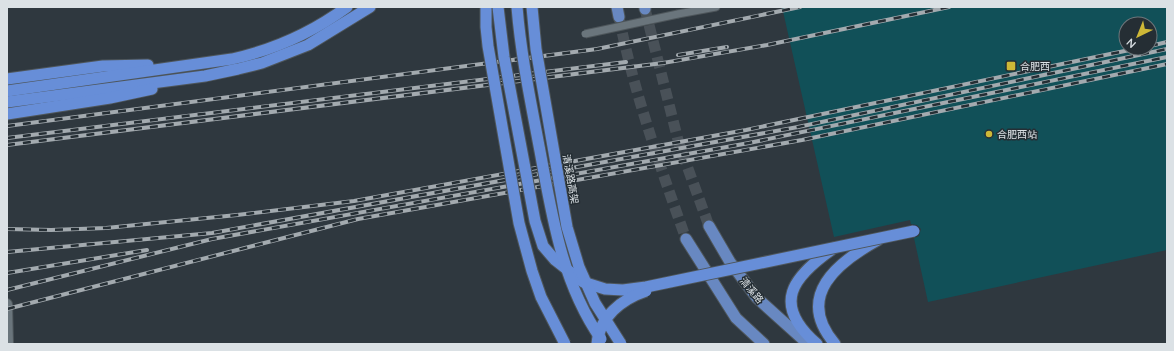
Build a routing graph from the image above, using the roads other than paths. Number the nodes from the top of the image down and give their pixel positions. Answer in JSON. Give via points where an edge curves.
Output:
{"nodes":[{"id":1,"x":347,"y":7,"type":"edge"},
{"id":2,"x":370,"y":7,"type":"edge"},
{"id":3,"x":476,"y":7,"type":"edge"},
{"id":4,"x":486,"y":7,"type":"edge"},
{"id":5,"x":498,"y":7,"type":"edge"},
{"id":6,"x":517,"y":7,"type":"edge"},
{"id":7,"x":532,"y":7,"type":"edge"},
{"id":8,"x":716,"y":7,"type":"edge"},
{"id":9,"x":585,"y":34,"type":"dead end"},
{"id":10,"x":504,"y":57,"type":"junction"},
{"id":11,"x":200,"y":63,"type":"junction"},
{"id":12,"x":205,"y":76,"type":"junction"},
{"id":13,"x":7,"y":79,"type":"edge"},
{"id":14,"x":7,"y":91,"type":"edge"},
{"id":15,"x":7,"y":102,"type":"edge"},
{"id":16,"x":7,"y":114,"type":"edge"},
{"id":17,"x":710,"y":226,"type":"tunnel mouth"},
{"id":18,"x":880,"y":238,"type":"junction"},
{"id":19,"x":686,"y":239,"type":"tunnel mouth"},
{"id":20,"x":834,"y":248,"type":"junction"},
{"id":21,"x":7,"y":304,"type":"edge"},
{"id":22,"x":8,"y":344,"type":"edge"},
{"id":23,"x":565,"y":344,"type":"edge"},
{"id":24,"x":597,"y":344,"type":"edge"},
{"id":25,"x":604,"y":344,"type":"edge"},
{"id":26,"x":621,"y":344,"type":"edge"},
{"id":27,"x":764,"y":344,"type":"edge"},
{"id":28,"x":808,"y":344,"type":"edge"},
{"id":29,"x":817,"y":344,"type":"edge"},
{"id":30,"x":835,"y":344,"type":"edge"}],
"edges":[{"from":1,"to":11,"type":"highway","via":[[302,34],[262,51],[232,59]]},
{"from":2,"to":12,"type":"highway","via":[[336,29],[285,54],[250,66]]},
{"from":3,"to":10,"type":"highway","bridge":true,"via":[[488,20]]},
{"from":4,"to":23,"type":"highway","bridge":true,"via":[[488,46],[519,223],[532,271]]},
{"from":5,"to":10,"type":"highway","bridge":true},
{"from":6,"to":25,"type":"highway","bridge":true,"via":[[521,52],[555,231],[568,274],[584,310]]},
{"from":7,"to":26,"type":"highway","name":"清溪路高架","bridge":true,"via":[[536,49],[567,227],[579,267],[596,303]]},
{"from":8,"to":9,"type":"street","bridge":true},
{"from":10,"to":20,"type":"highway","bridge":true,"via":[[535,222],[543,246],[555,260],[582,282],[605,289],[646,287]]},
{"from":11,"to":13,"type":"highway","via":[[103,66]]},
{"from":11,"to":14,"type":"highway"},
{"from":12,"to":15,"type":"highway"},
{"from":12,"to":16,"type":"highway","via":[[110,98]]},
{"from":17,"to":28,"type":"main road","name":"清溪路","via":[[730,262],[757,298]]},
{"from":18,"to":20,"type":"highway","bridge":true,"via":[[914,232]]},
{"from":18,"to":24,"type":"highway","bridge":true,"via":[[670,282],[641,292],[609,314],[602,325]]},
{"from":18,"to":30,"type":"highway","via":[[845,260],[824,284],[820,294],[820,317]]},
{"from":19,"to":27,"type":"main road","via":[[736,318]]},
{"from":20,"to":29,"type":"highway","via":[[813,262],[799,277],[793,289],[793,313],[797,323]]},
{"from":21,"to":22,"type":"street"}]}
